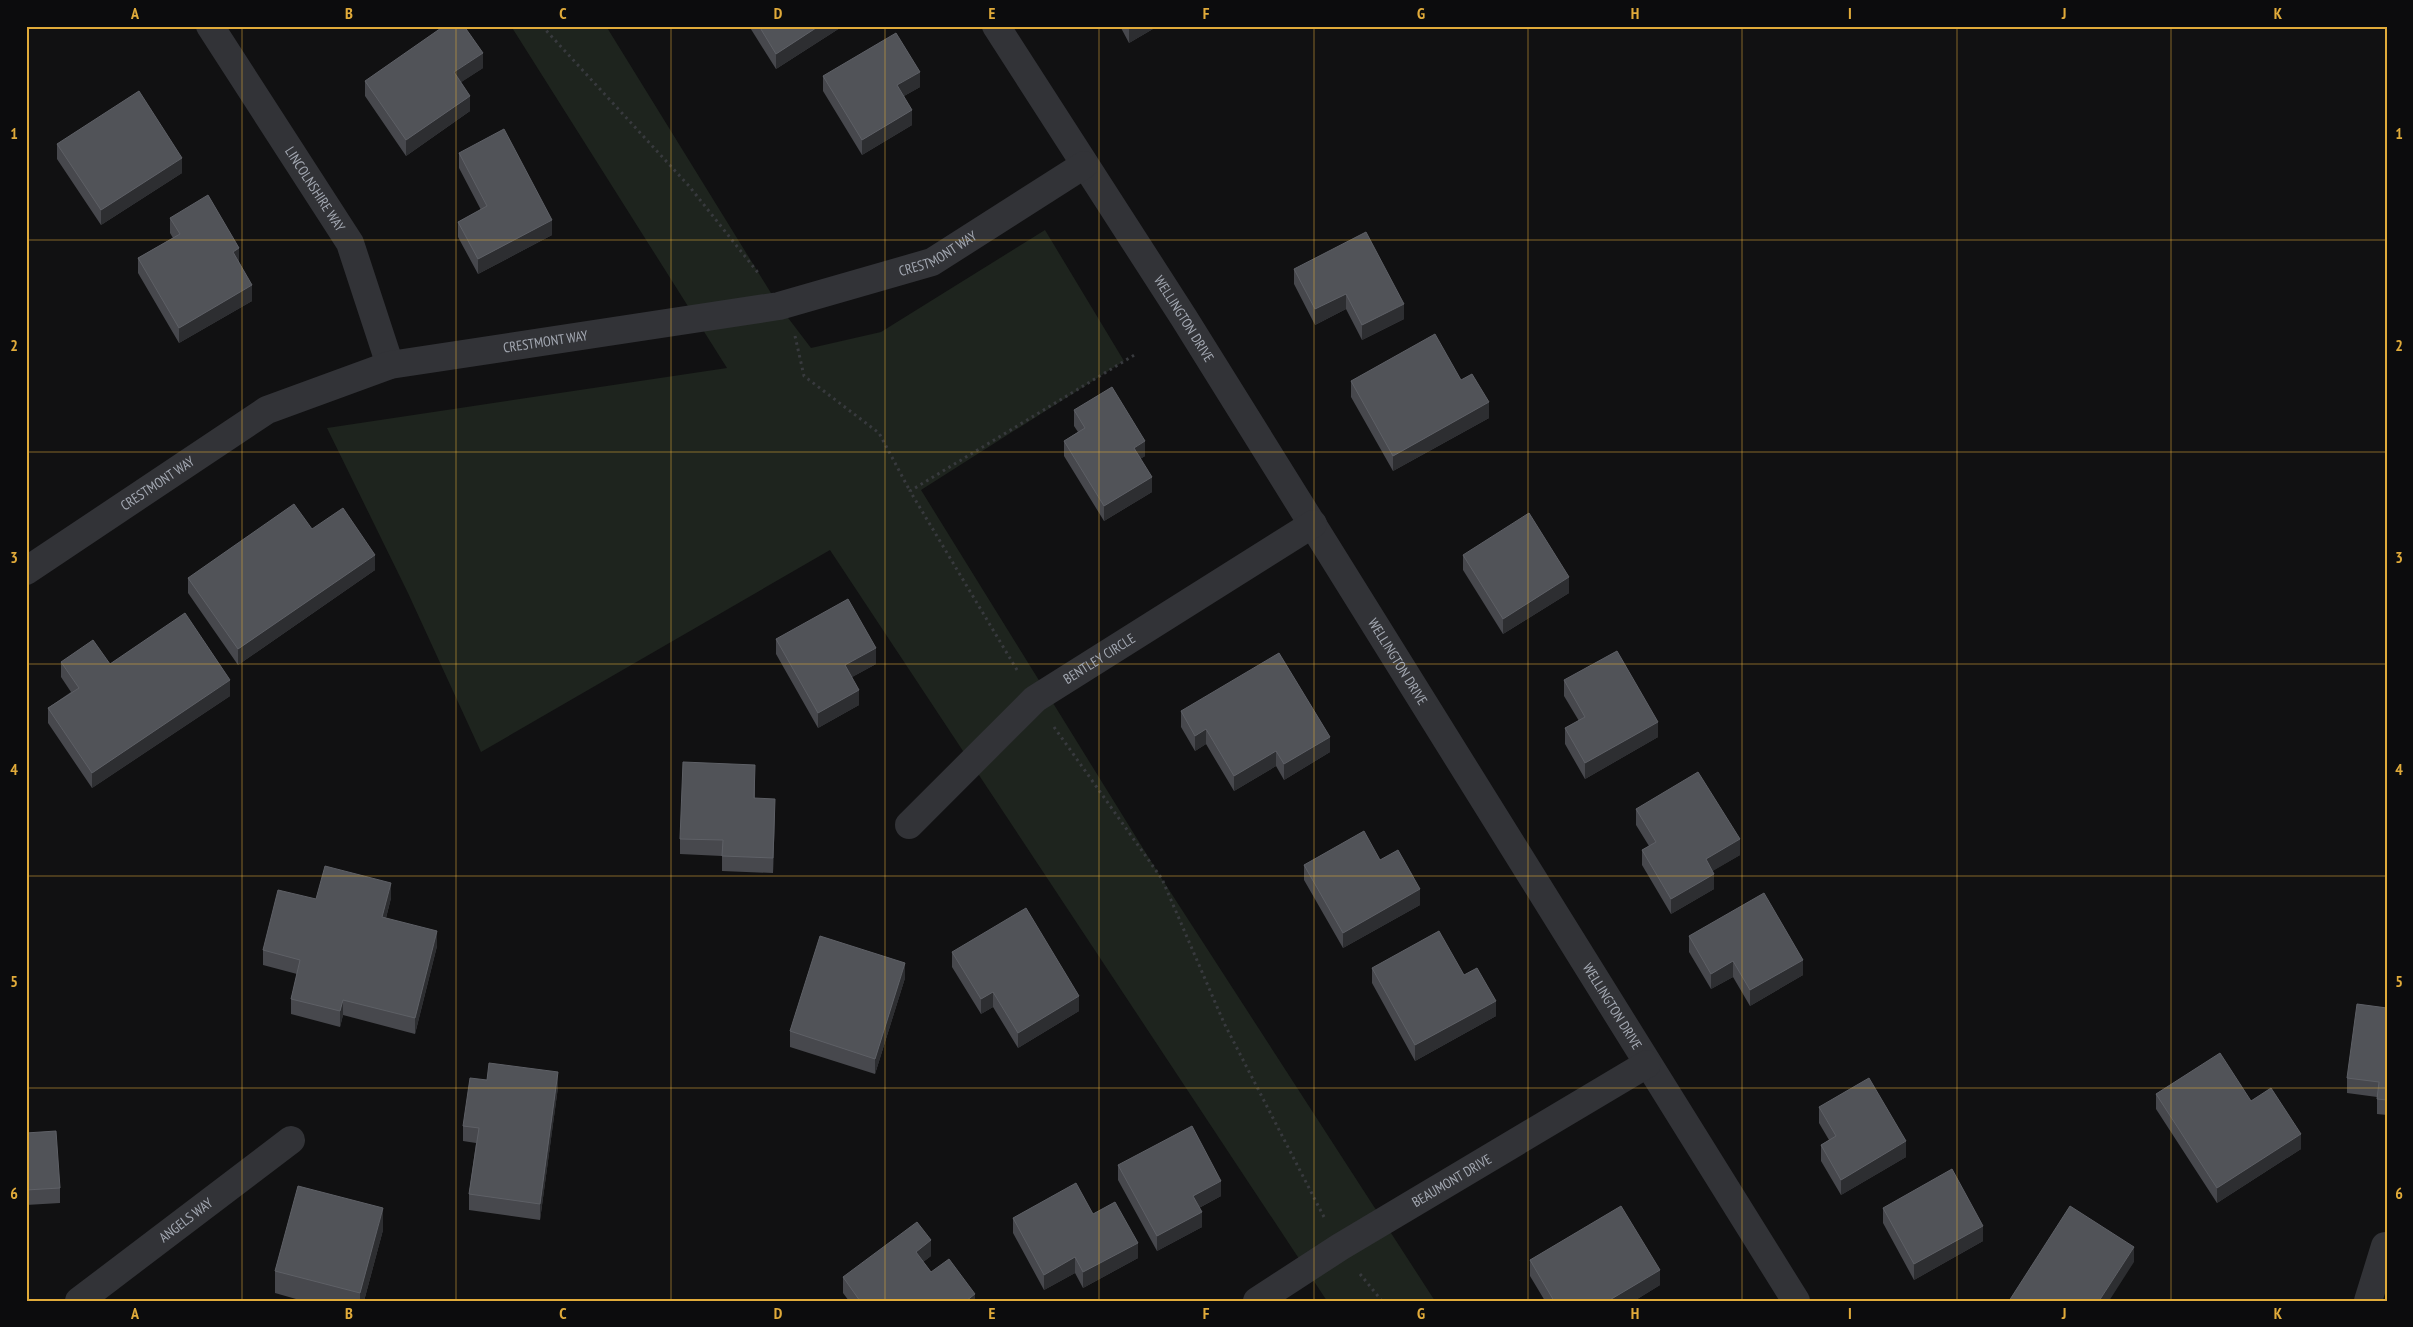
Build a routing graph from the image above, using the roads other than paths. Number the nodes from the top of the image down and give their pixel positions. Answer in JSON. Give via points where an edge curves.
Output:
{"nodes":[{"id":1,"x":210,"y":26,"type":"edge"},
{"id":2,"x":996,"y":26,"type":"edge"},
{"id":3,"x":1084,"y":165,"type":"junction"},
{"id":4,"x":390,"y":365,"type":"junction"},
{"id":5,"x":1312,"y":524,"type":"junction"},
{"id":6,"x":26,"y":571,"type":"edge"},
{"id":7,"x":909,"y":825,"type":"dead end"},
{"id":8,"x":1647,"y":1064,"type":"junction"},
{"id":9,"x":291,"y":1140,"type":"dead end"},
{"id":10,"x":2385,"y":1246,"type":"dead end"},
{"id":11,"x":79,"y":1301,"type":"edge"},
{"id":12,"x":1257,"y":1301,"type":"edge"},
{"id":13,"x":1796,"y":1301,"type":"edge"},
{"id":14,"x":2368,"y":1301,"type":"edge"}],
"edges":[{"from":1,"to":4,"type":"street","name":"LINCOLNSHIRE WAY","via":[[350,243]]},
{"from":2,"to":3,"type":"street","name":"WELLINGTON DRIVE"},
{"from":3,"to":4,"type":"street","name":"CRESTMONT WAY","via":[[923,265],[779,306]]},
{"from":3,"to":5,"type":"street","name":"WELLINGTON DRIVE"},
{"from":4,"to":6,"type":"street","name":"CRESTMONT WAY","via":[[267,410]]},
{"from":5,"to":7,"type":"street","name":"BENTLEY CIRCLE","via":[[1035,699]]},
{"from":5,"to":8,"type":"street","name":"WELLINGTON DRIVE"},
{"from":8,"to":12,"type":"street","name":"BEAUMONT DRIVE","via":[[1340,1247]]},
{"from":8,"to":13,"type":"street","name":"WELLINGTON DRIVE"},
{"from":9,"to":11,"type":"street","name":"ANGELS WAY"},
{"from":10,"to":14,"type":"street"}]}
